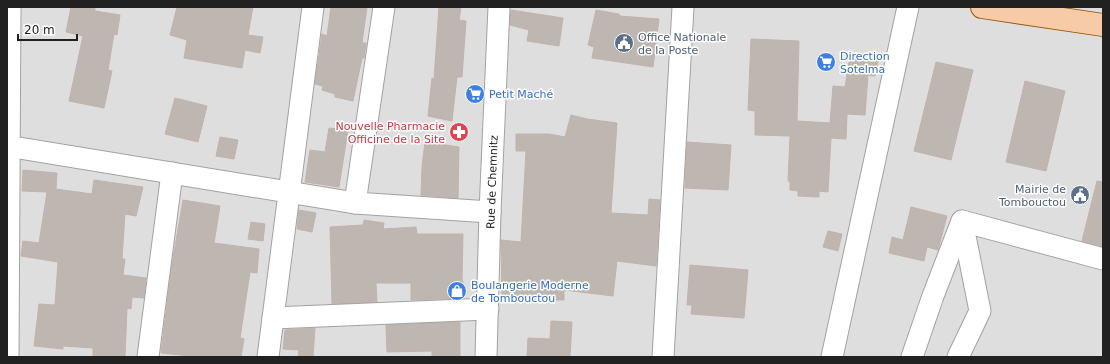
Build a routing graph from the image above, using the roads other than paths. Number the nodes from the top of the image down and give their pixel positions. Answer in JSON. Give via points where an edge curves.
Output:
{"nodes":[{"id":1,"x":10,"y":7,"type":"edge"},
{"id":2,"x":314,"y":7,"type":"edge"},
{"id":3,"x":384,"y":7,"type":"edge"},
{"id":4,"x":499,"y":7,"type":"edge"},
{"id":5,"x":683,"y":7,"type":"edge"},
{"id":6,"x":908,"y":7,"type":"edge"},
{"id":7,"x":982,"y":7,"type":"edge"},
{"id":8,"x":1103,"y":25,"type":"edge"},
{"id":9,"x":8,"y":146,"type":"edge"},
{"id":10,"x":172,"y":173,"type":"junction"},
{"id":11,"x":290,"y":192,"type":"junction"},
{"id":12,"x":355,"y":203,"type":"junction"},
{"id":13,"x":490,"y":212,"type":"junction"},
{"id":14,"x":962,"y":222,"type":"junction"},
{"id":15,"x":1103,"y":259,"type":"edge"},
{"id":16,"x":488,"y":309,"type":"junction"},
{"id":17,"x":273,"y":318,"type":"junction"},
{"id":18,"x":8,"y":357,"type":"edge"},
{"id":19,"x":148,"y":357,"type":"edge"},
{"id":20,"x":268,"y":357,"type":"edge"},
{"id":21,"x":486,"y":357,"type":"edge"},
{"id":22,"x":664,"y":357,"type":"edge"},
{"id":23,"x":832,"y":357,"type":"edge"},
{"id":24,"x":912,"y":357,"type":"edge"},
{"id":25,"x":958,"y":357,"type":"edge"}],
"edges":[{"from":1,"to":9,"type":"street"},
{"from":2,"to":11,"type":"street"},
{"from":3,"to":12,"type":"street"},
{"from":4,"to":13,"type":"street","name":"Rue de Chemnitz"},
{"from":5,"to":22,"type":"street"},
{"from":6,"to":23,"type":"street"},
{"from":7,"to":8,"type":"main road"},
{"from":9,"to":10,"type":"street"},
{"from":9,"to":18,"type":"street"},
{"from":10,"to":11,"type":"street"},
{"from":10,"to":19,"type":"street"},
{"from":11,"to":12,"type":"street"},
{"from":11,"to":17,"type":"street"},
{"from":12,"to":13,"type":"street"},
{"from":13,"to":16,"type":"street","name":"Rue de Chemnitz"},
{"from":14,"to":15,"type":"street"},
{"from":14,"to":24,"type":"street"},
{"from":14,"to":25,"type":"street","via":[[980,311]]},
{"from":16,"to":17,"type":"street"},
{"from":16,"to":21,"type":"street","name":"Rue de Chemnitz"},
{"from":17,"to":20,"type":"street"}]}
